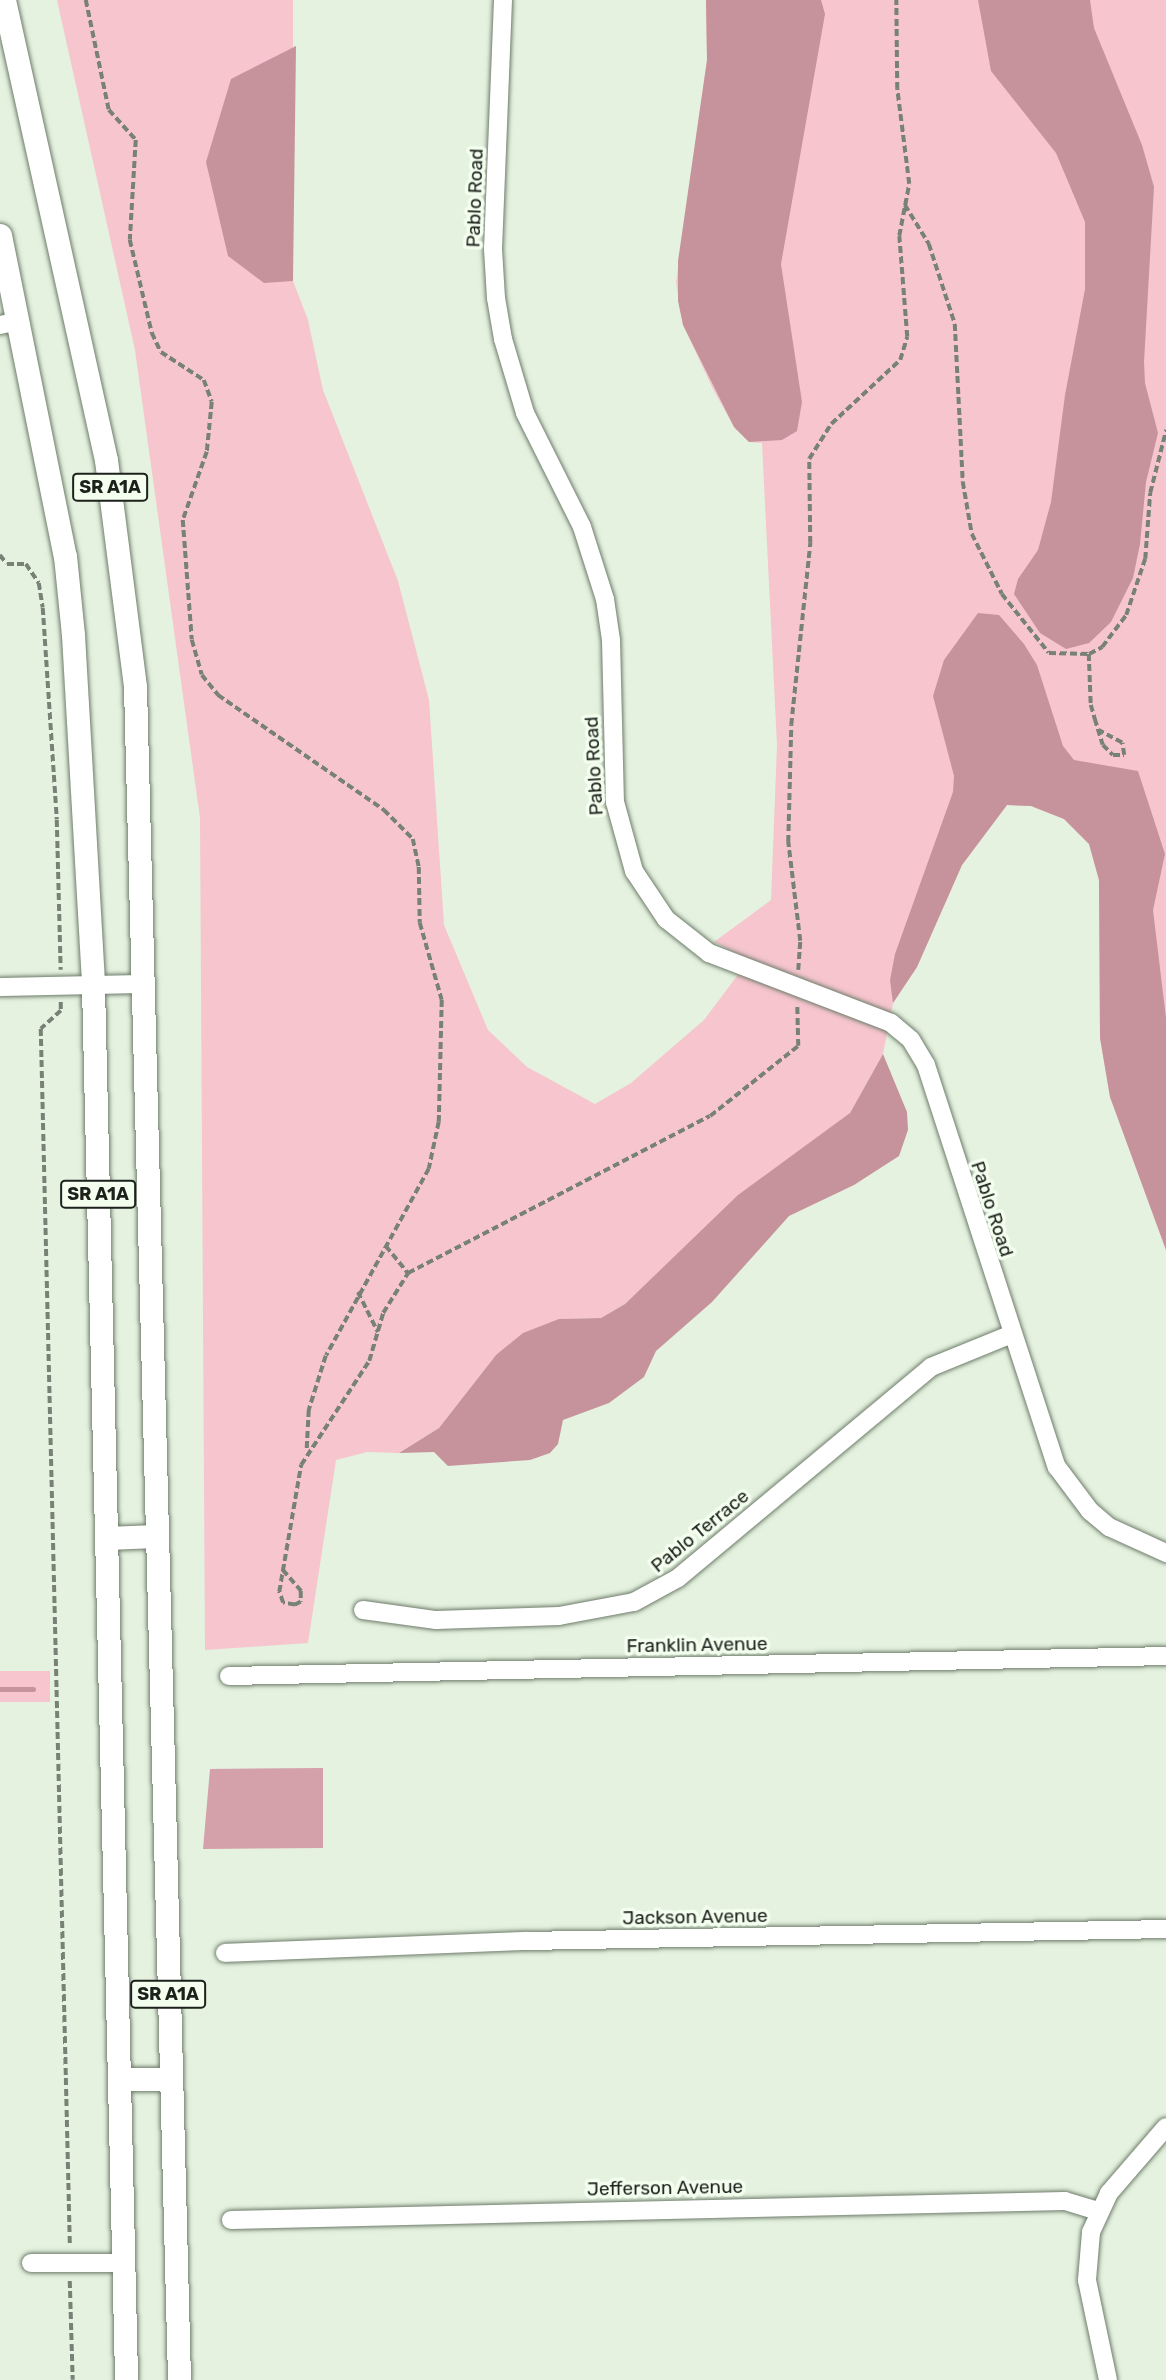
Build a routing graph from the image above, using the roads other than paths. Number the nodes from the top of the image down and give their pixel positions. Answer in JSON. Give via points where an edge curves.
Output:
{"nodes":[{"id":1,"x":4,"y":0,"type":"edge"},
{"id":2,"x":503,"y":0,"type":"edge"},
{"id":3,"x":0,"y":235,"type":"edge"},
{"id":4,"x":9,"y":323,"type":"edge"},
{"id":5,"x":143,"y":984,"type":"junction"},
{"id":6,"x":93,"y":986,"type":"junction"},
{"id":7,"x":0,"y":988,"type":"edge"},
{"id":8,"x":1012,"y":1334,"type":"junction"},
{"id":9,"x":156,"y":1536,"type":"junction"},
{"id":10,"x":106,"y":1538,"type":"junction"},
{"id":11,"x":1166,"y":1553,"type":"edge"},
{"id":12,"x":363,"y":1610,"type":"dead end"},
{"id":13,"x":1166,"y":1656,"type":"edge"},
{"id":14,"x":229,"y":1676,"type":"dead end"},
{"id":15,"x":1166,"y":1929,"type":"edge"},
{"id":16,"x":225,"y":1952,"type":"dead end"},
{"id":17,"x":119,"y":2079,"type":"junction"},
{"id":18,"x":170,"y":2079,"type":"junction"},
{"id":19,"x":1166,"y":2127,"type":"edge"},
{"id":20,"x":1098,"y":2211,"type":"junction"},
{"id":21,"x":231,"y":2220,"type":"dead end"},
{"id":22,"x":31,"y":2263,"type":"dead end"},
{"id":23,"x":123,"y":2263,"type":"junction"},
{"id":24,"x":126,"y":2380,"type":"edge"},
{"id":25,"x":179,"y":2380,"type":"edge"},
{"id":26,"x":1108,"y":2380,"type":"edge"}],
"edges":[{"from":1,"to":5,"type":"main road","number":"SR A1A","via":[[106,460],[135,687]]},
{"from":2,"to":8,"type":"street","name":"Pablo Road","via":[[496,298],[517,393],[582,527],[605,599],[611,640],[615,802],[625,849],[652,902],[691,941],[797,989],[891,1023],[911,1040],[926,1065]]},
{"from":3,"to":4,"type":"main road","number":"SR A1A"},
{"from":4,"to":6,"type":"main road","number":"SR A1A","via":[[65,556]]},
{"from":5,"to":6,"type":"street"},
{"from":5,"to":9,"type":"main road","number":"SR A1A"},
{"from":6,"to":7,"type":"street"},
{"from":6,"to":10,"type":"main road","number":"SR A1A"},
{"from":8,"to":11,"type":"street","name":"Pablo Road","via":[[1046,1443],[1071,1489],[1109,1527]]},
{"from":8,"to":12,"type":"street","name":"Pablo Terrace","via":[[930,1367],[678,1578],[634,1602],[559,1616],[449,1620]]},
{"from":9,"to":10,"type":"main road"},
{"from":9,"to":18,"type":"main road","number":"SR A1A"},
{"from":10,"to":17,"type":"main road","number":"SR A1A"},
{"from":13,"to":14,"type":"street","name":"Franklin Avenue"},
{"from":15,"to":16,"type":"street","name":"Jackson Avenue","via":[[526,1941]]},
{"from":17,"to":18,"type":"main road"},
{"from":17,"to":23,"type":"main road","number":"SR A1A"},
{"from":18,"to":25,"type":"main road","number":"SR A1A"},
{"from":19,"to":20,"type":"street"},
{"from":20,"to":21,"type":"street","name":"Jefferson Avenue","via":[[1065,2201]]},
{"from":20,"to":26,"type":"street","via":[[1091,2232],[1087,2280]]},
{"from":22,"to":23,"type":"street"},
{"from":23,"to":24,"type":"main road","number":"SR A1A"}]}
